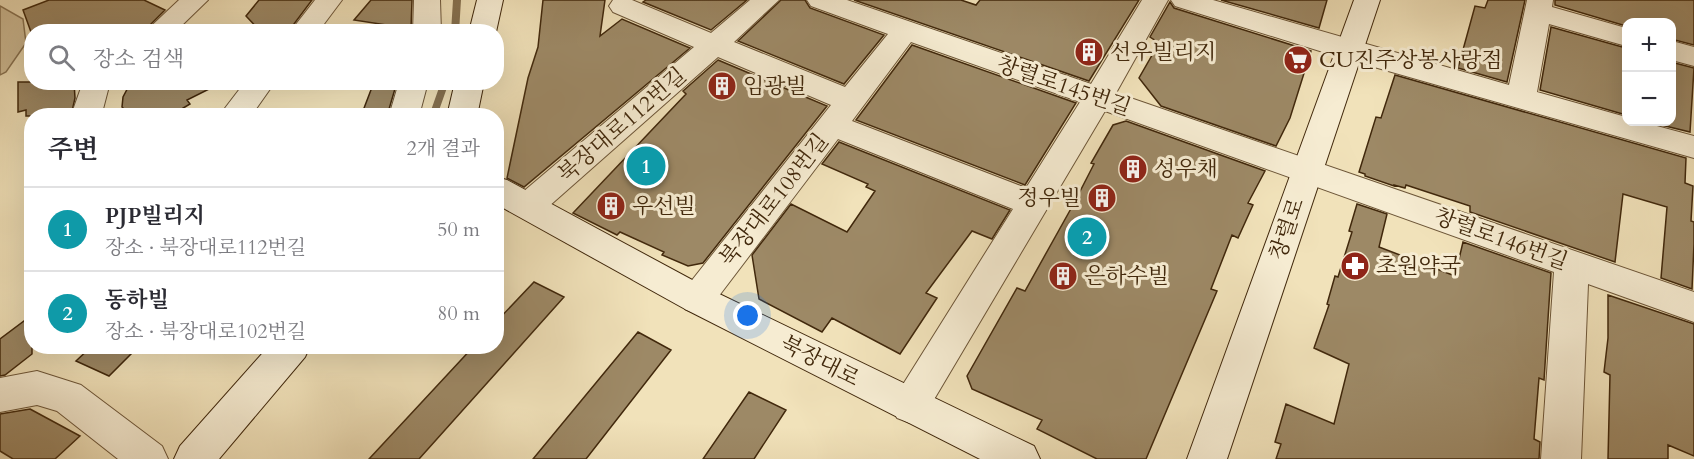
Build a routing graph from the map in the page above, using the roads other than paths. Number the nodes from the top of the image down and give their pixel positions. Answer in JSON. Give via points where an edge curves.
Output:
{"nodes":[{"id":1,"x":195,"y":0,"type":"edge"},
{"id":2,"x":328,"y":0,"type":"edge"},
{"id":3,"x":428,"y":0,"type":"edge"},
{"id":4,"x":490,"y":0,"type":"edge"},
{"id":5,"x":766,"y":0,"type":"edge"},
{"id":6,"x":820,"y":0,"type":"edge"},
{"id":7,"x":1155,"y":0,"type":"edge"},
{"id":8,"x":1184,"y":0,"type":"edge"},
{"id":9,"x":1367,"y":0,"type":"edge"},
{"id":10,"x":622,"y":6,"type":"dead end"},
{"id":11,"x":1539,"y":6,"type":"edge"},
{"id":12,"x":167,"y":24,"type":"edge"},
{"id":13,"x":309,"y":24,"type":"edge"},
{"id":14,"x":427,"y":24,"type":"edge"},
{"id":15,"x":485,"y":24,"type":"edge"},
{"id":16,"x":905,"y":31,"type":"junction"},
{"id":17,"x":1622,"y":37,"type":"edge"},
{"id":18,"x":715,"y":44,"type":"junction"},
{"id":19,"x":1349,"y":50,"type":"junction"},
{"id":20,"x":1676,"y":52,"type":"edge"},
{"id":21,"x":1694,"y":57,"type":"edge"},
{"id":22,"x":94,"y":90,"type":"edge"},
{"id":23,"x":255,"y":90,"type":"edge"},
{"id":24,"x":412,"y":90,"type":"edge"},
{"id":25,"x":469,"y":90,"type":"edge"},
{"id":26,"x":1098,"y":98,"type":"junction"},
{"id":27,"x":1521,"y":98,"type":"junction"},
{"id":28,"x":850,"y":101,"type":"junction"},
{"id":29,"x":88,"y":108,"type":"edge"},
{"id":30,"x":240,"y":108,"type":"edge"},
{"id":31,"x":406,"y":108,"type":"edge"},
{"id":32,"x":464,"y":108,"type":"edge"},
{"id":33,"x":832,"y":125,"type":"junction"},
{"id":34,"x":1694,"y":147,"type":"edge"},
{"id":35,"x":1307,"y":170,"type":"junction"},
{"id":36,"x":504,"y":193,"type":"edge"},
{"id":37,"x":1033,"y":204,"type":"junction"},
{"id":38,"x":528,"y":206,"type":"junction"},
{"id":39,"x":1572,"y":264,"type":"junction"},
{"id":40,"x":697,"y":299,"type":"junction"},
{"id":41,"x":1694,"y":307,"type":"edge"},
{"id":42,"x":285,"y":354,"type":"edge"},
{"id":43,"x":0,"y":395,"type":"edge"},
{"id":44,"x":910,"y":406,"type":"junction"},
{"id":45,"x":148,"y":459,"type":"edge"},
{"id":46,"x":194,"y":459,"type":"edge"},
{"id":47,"x":1020,"y":459,"type":"edge"},
{"id":48,"x":1208,"y":459,"type":"edge"},
{"id":49,"x":1561,"y":459,"type":"edge"}],
"edges":[{"from":1,"to":12,"type":"street"},
{"from":2,"to":13,"type":"street"},
{"from":3,"to":14,"type":"street"},
{"from":4,"to":15,"type":"street"},
{"from":5,"to":18,"type":"street","name":"북장대로112번길"},
{"from":6,"to":16,"type":"street","name":"창렬로145번길"},
{"from":7,"to":26,"type":"street"},
{"from":8,"to":19,"type":"street"},
{"from":9,"to":19,"type":"street","name":"창렬로"},
{"from":10,"to":18,"type":"street","name":"북장대로112번길"},
{"from":11,"to":17,"type":"street"},
{"from":11,"to":27,"type":"street"},
{"from":16,"to":26,"type":"street","name":"창렬로145번길"},
{"from":16,"to":28,"type":"street","name":"북장대로108번길"},
{"from":18,"to":28,"type":"street"},
{"from":18,"to":38,"type":"street","name":"북장대로112번길"},
{"from":19,"to":27,"type":"street"},
{"from":19,"to":35,"type":"street","name":"창렬로"},
{"from":20,"to":21,"type":"street"},
{"from":22,"to":29,"type":"street"},
{"from":23,"to":30,"type":"street"},
{"from":24,"to":31,"type":"street"},
{"from":25,"to":32,"type":"street"},
{"from":26,"to":35,"type":"street","name":"창렬로145번길"},
{"from":26,"to":37,"type":"street"},
{"from":27,"to":34,"type":"street"},
{"from":28,"to":33,"type":"street","name":"북장대로108번길"},
{"from":33,"to":37,"type":"street"},
{"from":33,"to":40,"type":"street","name":"북장대로108번길"},
{"from":35,"to":39,"type":"street","name":"창렬로146번길"},
{"from":35,"to":48,"type":"street","name":"창렬로"},
{"from":36,"to":38,"type":"street","name":"북장대로"},
{"from":37,"to":44,"type":"street"},
{"from":38,"to":40,"type":"street","name":"북장대로"},
{"from":39,"to":41,"type":"street","name":"창렬로146번길"},
{"from":39,"to":49,"type":"street"},
{"from":40,"to":44,"type":"street","name":"북장대로"},
{"from":42,"to":46,"type":"street"},
{"from":43,"to":45,"type":"street","via":[[37,388],[68,397]]},
{"from":44,"to":47,"type":"street","name":"북장대로"}]}
